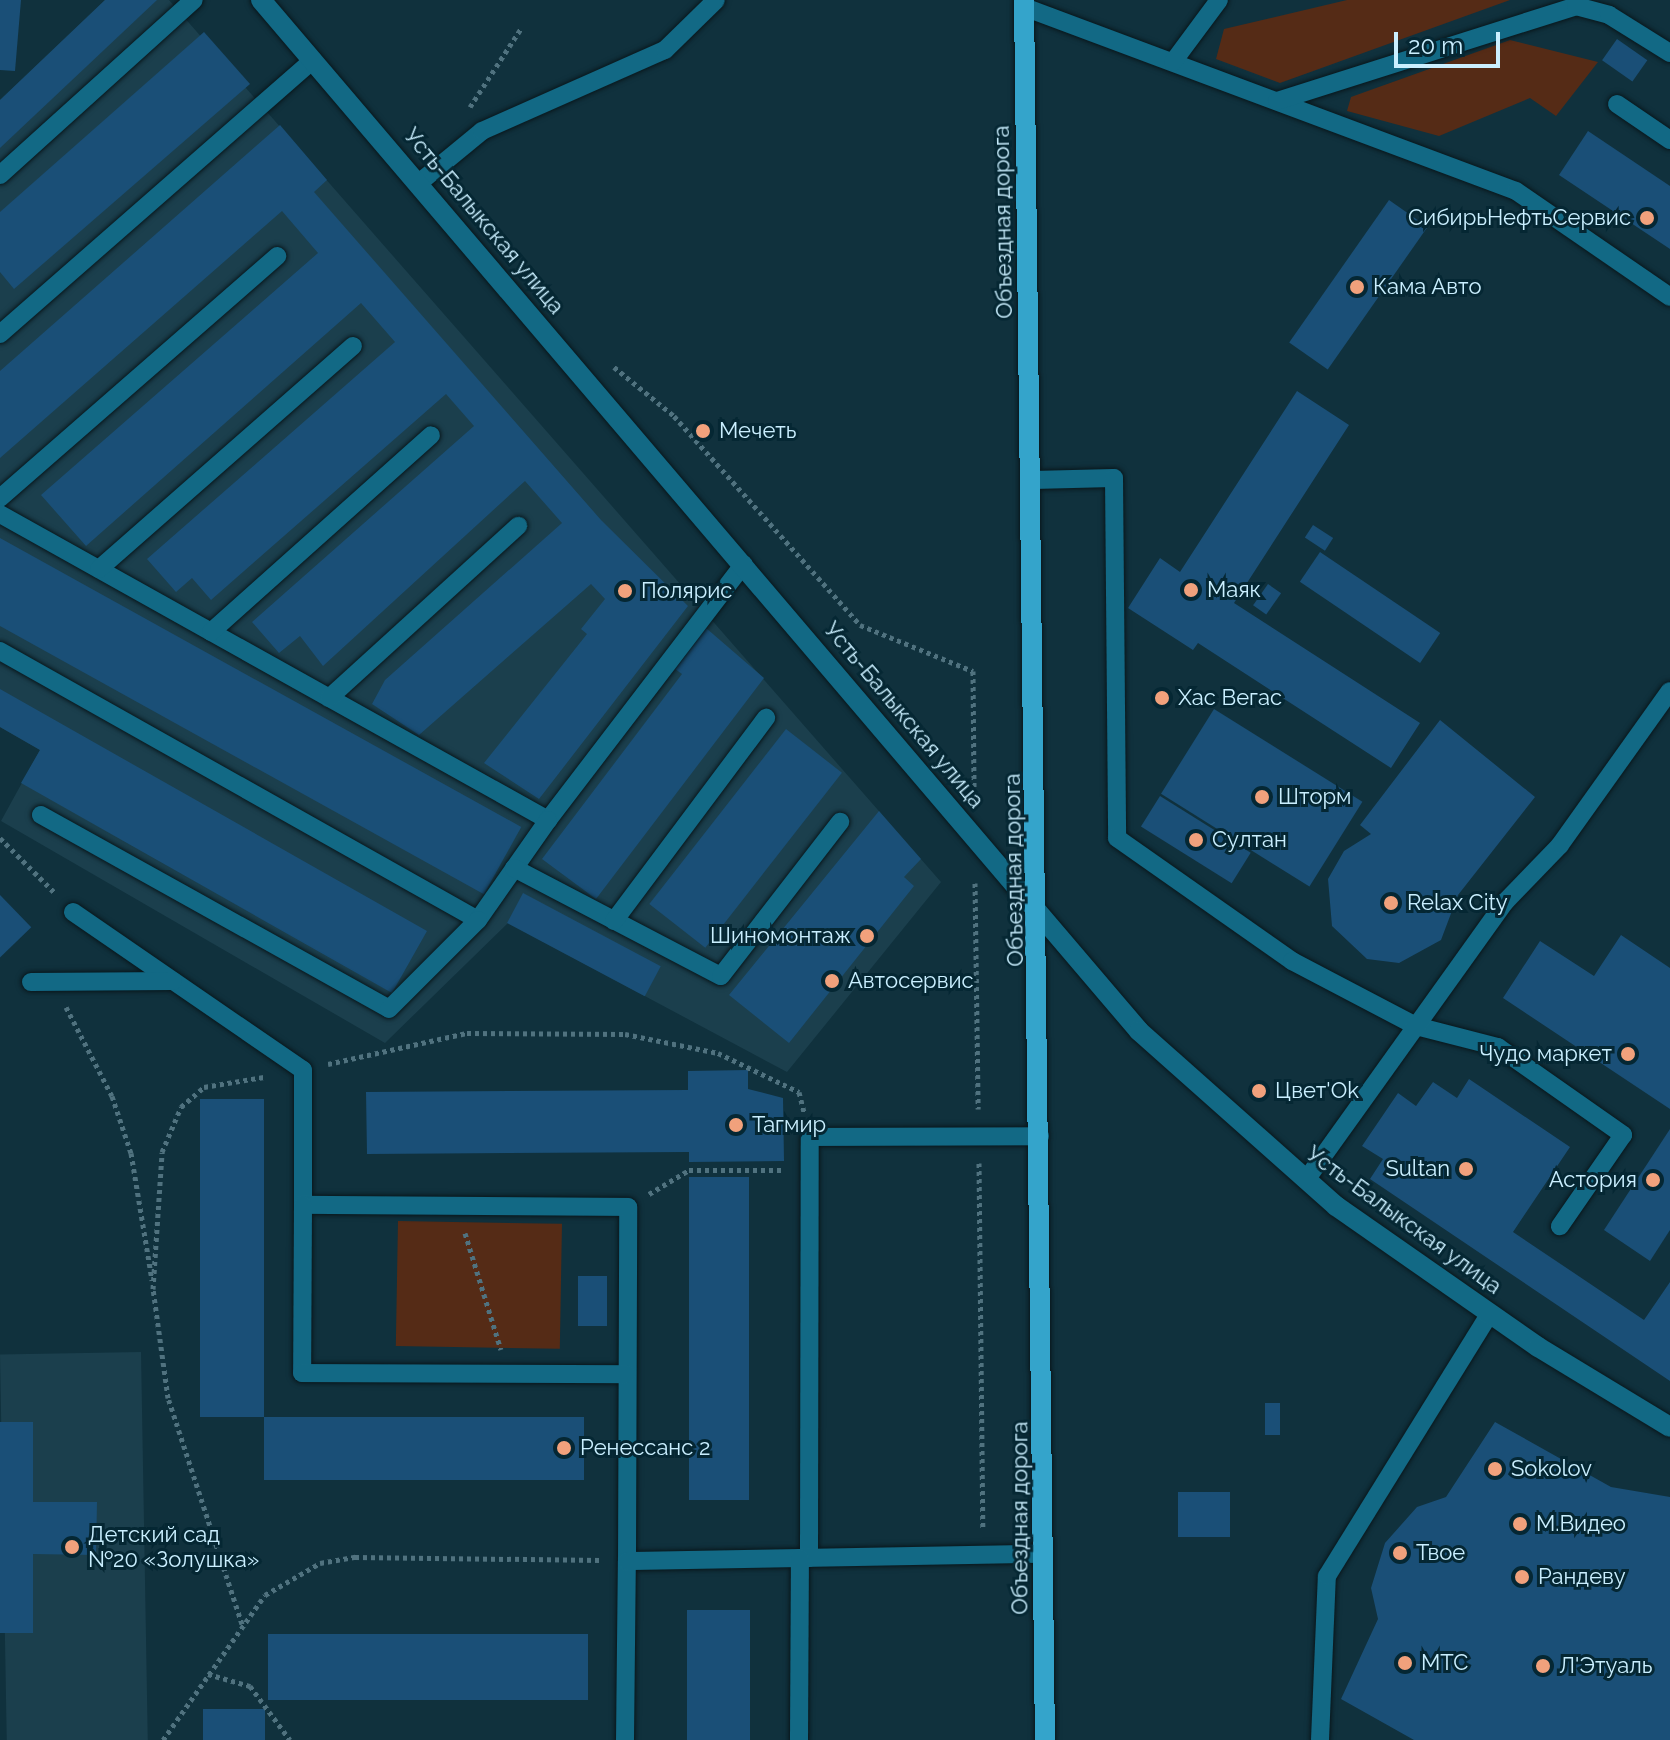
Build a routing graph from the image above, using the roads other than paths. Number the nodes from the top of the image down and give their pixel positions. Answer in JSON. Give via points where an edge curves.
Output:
{"nodes":[{"id":1,"x":194,"y":0,"type":"edge"},
{"id":2,"x":261,"y":0,"type":"edge"},
{"id":3,"x":716,"y":0,"type":"edge"},
{"id":4,"x":1219,"y":0,"type":"edge"},
{"id":5,"x":1024,"y":3,"type":"edge"},
{"id":6,"x":1553,"y":5,"type":"edge"},
{"id":7,"x":1670,"y":53,"type":"edge"},
{"id":8,"x":313,"y":60,"type":"junction"},
{"id":9,"x":1173,"y":62,"type":"junction"},
{"id":10,"x":1277,"y":101,"type":"junction"},
{"id":11,"x":1617,"y":104,"type":"dead end"},
{"id":12,"x":1670,"y":140,"type":"edge"},
{"id":13,"x":0,"y":175,"type":"edge"},
{"id":14,"x":420,"y":182,"type":"junction"},
{"id":15,"x":277,"y":256,"type":"dead end"},
{"id":16,"x":1670,"y":297,"type":"edge"},
{"id":17,"x":0,"y":334,"type":"edge"},
{"id":18,"x":353,"y":346,"type":"dead end"},
{"id":19,"x":431,"y":435,"type":"dead end"},
{"id":20,"x":1032,"y":480,"type":"junction"},
{"id":21,"x":0,"y":498,"type":"edge"},
{"id":22,"x":0,"y":514,"type":"edge"},
{"id":23,"x":518,"y":526,"type":"dead end"},
{"id":24,"x":744,"y":564,"type":"junction"},
{"id":25,"x":99,"y":569,"type":"junction"},
{"id":26,"x":211,"y":632,"type":"junction"},
{"id":27,"x":0,"y":651,"type":"edge"},
{"id":28,"x":1670,"y":691,"type":"edge"},
{"id":29,"x":329,"y":698,"type":"junction"},
{"id":30,"x":766,"y":718,"type":"dead end"},
{"id":31,"x":41,"y":815,"type":"dead end"},
{"id":32,"x":548,"y":820,"type":"junction"},
{"id":33,"x":840,"y":822,"type":"dead end"},
{"id":34,"x":514,"y":868,"type":"junction"},
{"id":35,"x":73,"y":912,"type":"road end"},
{"id":36,"x":1039,"y":913,"type":"junction"},
{"id":37,"x":478,"y":920,"type":"junction"},
{"id":38,"x":614,"y":921,"type":"junction"},
{"id":39,"x":173,"y":981,"type":"junction"},
{"id":40,"x":31,"y":982,"type":"dead end"},
{"id":41,"x":1416,"y":1026,"type":"junction"},
{"id":42,"x":1040,"y":1136,"type":"junction"},
{"id":43,"x":1306,"y":1180,"type":"junction"},
{"id":44,"x":303,"y":1205,"type":"junction"},
{"id":45,"x":1560,"y":1226,"type":"dead end"},
{"id":46,"x":1490,"y":1313,"type":"junction"},
{"id":47,"x":627,"y":1374,"type":"junction"},
{"id":48,"x":1670,"y":1427,"type":"edge"},
{"id":49,"x":1044,"y":1554,"type":"junction"},
{"id":50,"x":804,"y":1558,"type":"junction"},
{"id":51,"x":627,"y":1561,"type":"junction"},
{"id":52,"x":625,"y":1740,"type":"edge"},
{"id":53,"x":799,"y":1740,"type":"edge"},
{"id":54,"x":1045,"y":1740,"type":"edge"},
{"id":55,"x":1320,"y":1740,"type":"edge"}],
"edges":[{"from":1,"to":13,"type":"lane"},
{"from":2,"to":8,"type":"street","name":"Усть-Балыкская улица"},
{"from":3,"to":14,"type":"lane","via":[[665,50],[482,131]]},
{"from":4,"to":9,"type":"lane"},
{"from":5,"to":9,"type":"lane"},
{"from":5,"to":20,"type":"main road","name":"Объездная дорога"},
{"from":6,"to":7,"type":"lane","via":[[1609,15]]},
{"from":6,"to":10,"type":"lane"},
{"from":8,"to":14,"type":"street","name":"Усть-Балыкская улица"},
{"from":8,"to":17,"type":"lane"},
{"from":9,"to":10,"type":"lane"},
{"from":10,"to":16,"type":"lane","via":[[1516,191]]},
{"from":11,"to":12,"type":"lane"},
{"from":14,"to":24,"type":"street","name":"Усть-Балыкская улица"},
{"from":15,"to":21,"type":"lane"},
{"from":18,"to":25,"type":"lane"},
{"from":19,"to":26,"type":"lane"},
{"from":20,"to":36,"type":"main road","name":"Объездная дорога"},
{"from":20,"to":41,"type":"lane","via":[[1114,478],[1117,838],[1292,961]]},
{"from":22,"to":25,"type":"lane"},
{"from":23,"to":29,"type":"lane"},
{"from":24,"to":32,"type":"lane"},
{"from":24,"to":36,"type":"street","name":"Усть-Балыкская улица"},
{"from":25,"to":26,"type":"lane"},
{"from":26,"to":29,"type":"lane"},
{"from":27,"to":37,"type":"lane"},
{"from":28,"to":41,"type":"lane","via":[[1560,845],[1505,902]]},
{"from":29,"to":32,"type":"lane"},
{"from":30,"to":38,"type":"lane"},
{"from":31,"to":37,"type":"lane","via":[[389,1009]]},
{"from":32,"to":34,"type":"lane"},
{"from":33,"to":38,"type":"lane","via":[[721,976]]},
{"from":34,"to":37,"type":"lane"},
{"from":34,"to":38,"type":"lane"},
{"from":35,"to":39,"type":"lane"},
{"from":36,"to":42,"type":"main road","name":"Объездная дорога"},
{"from":36,"to":43,"type":"street","name":"Усть-Балыкская улица","via":[[1139,1031]]},
{"from":39,"to":40,"type":"lane"},
{"from":39,"to":44,"type":"lane","via":[[303,1070]]},
{"from":41,"to":43,"type":"lane"},
{"from":41,"to":45,"type":"lane","via":[[1498,1047],[1623,1135]]},
{"from":42,"to":49,"type":"main road","name":"Объездная дорога"},
{"from":42,"to":50,"type":"lane","via":[[810,1137]]},
{"from":43,"to":46,"type":"street","name":"Усть-Балыкская улица"},
{"from":44,"to":47,"type":"lane","via":[[628,1207]]},
{"from":44,"to":47,"type":"lane","via":[[302,1373]]},
{"from":46,"to":48,"type":"street","name":"Усть-Балыкская улица"},
{"from":46,"to":55,"type":"lane","via":[[1327,1576]]},
{"from":47,"to":51,"type":"lane"},
{"from":49,"to":50,"type":"lane"},
{"from":49,"to":54,"type":"main road","name":"Объездная дорога"},
{"from":50,"to":51,"type":"lane"},
{"from":50,"to":53,"type":"lane"},
{"from":51,"to":52,"type":"lane"}]}
